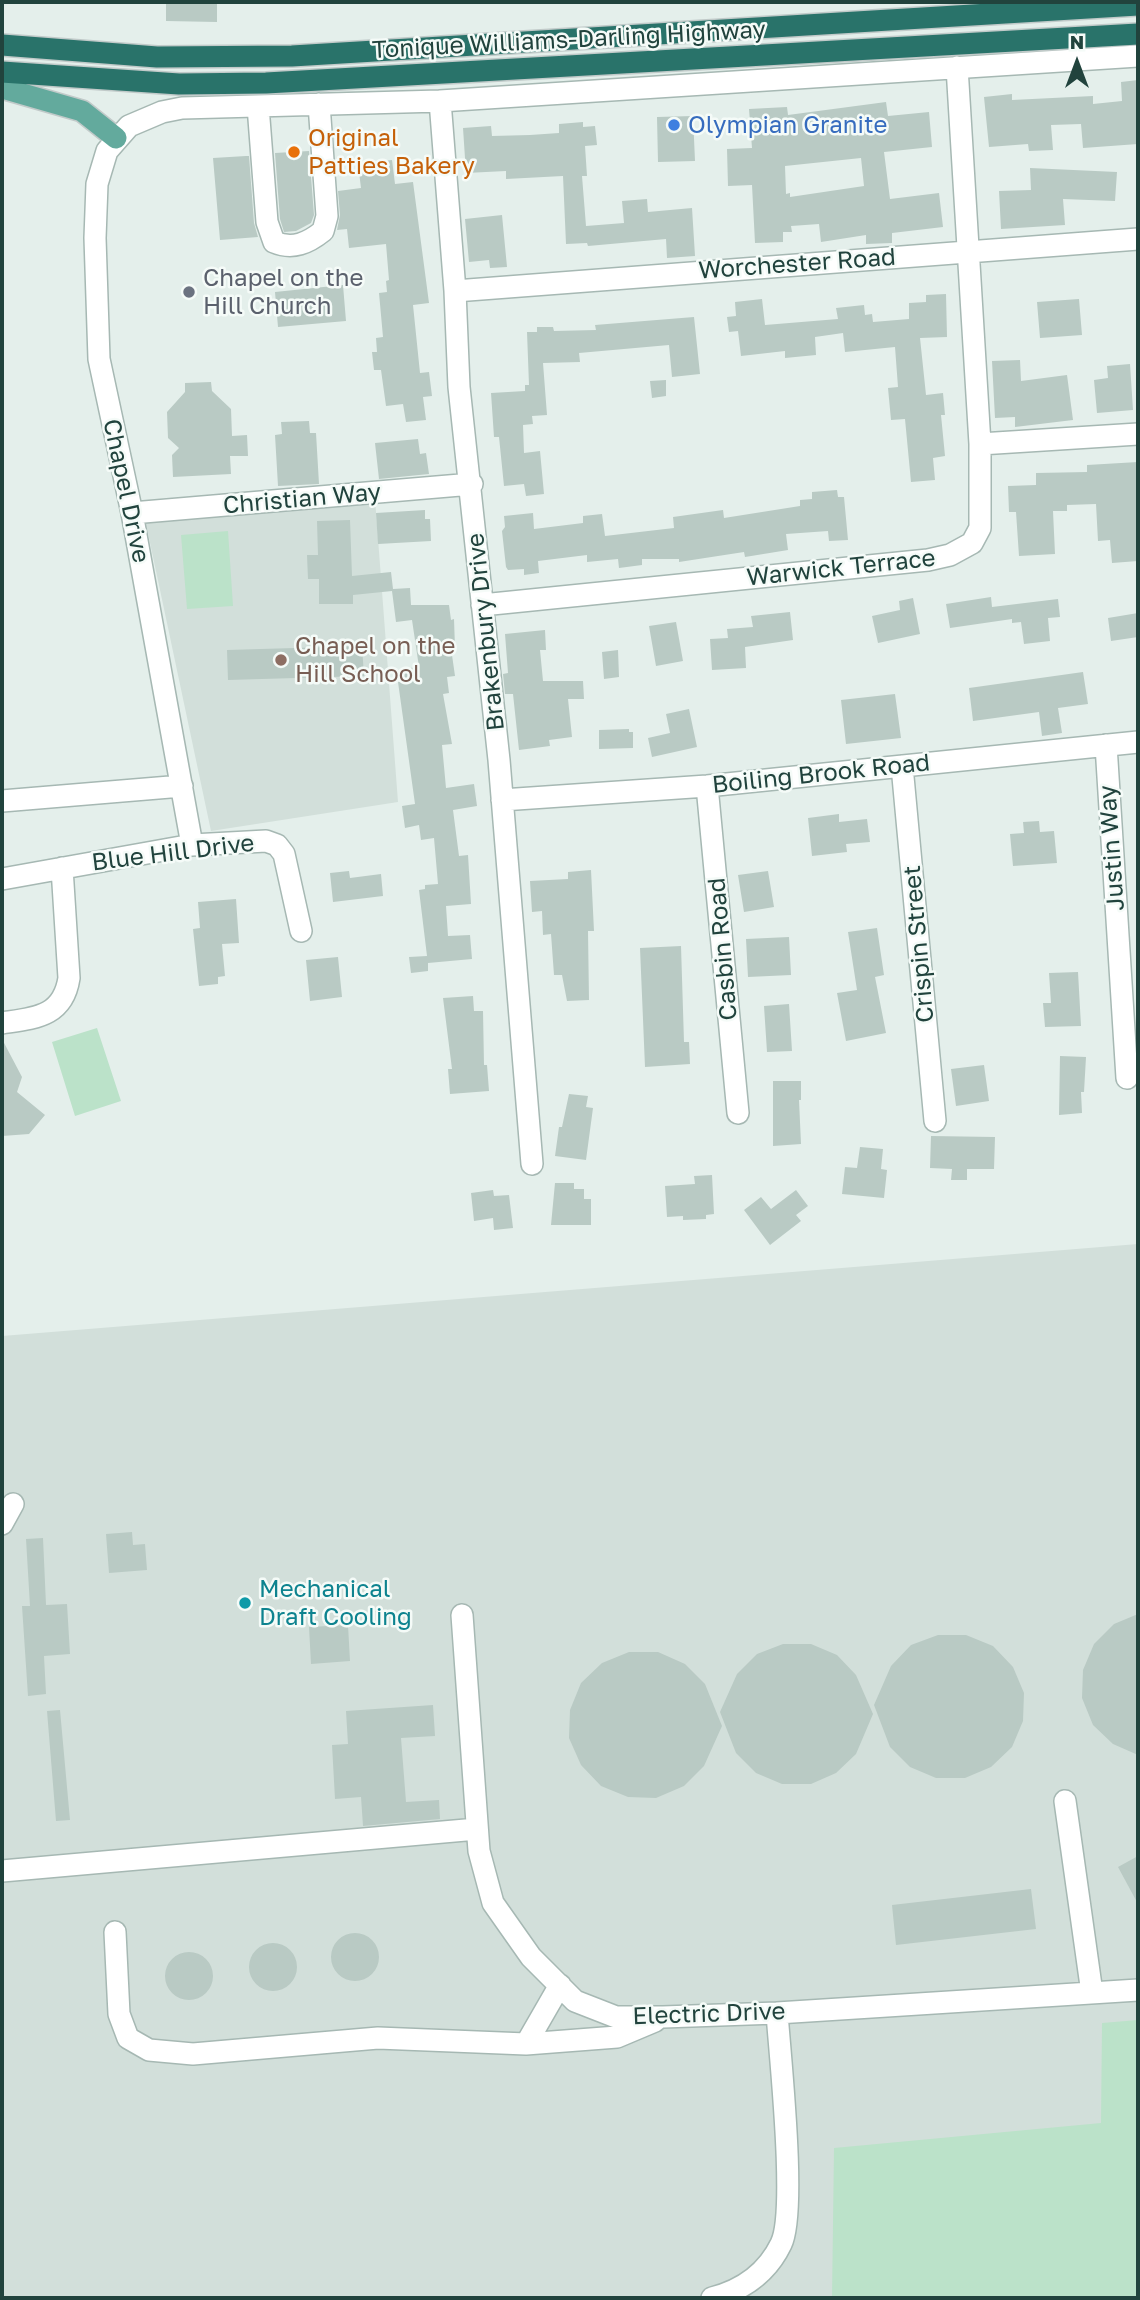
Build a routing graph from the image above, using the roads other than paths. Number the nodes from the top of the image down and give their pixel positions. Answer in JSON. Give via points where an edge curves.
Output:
{"nodes":[{"id":1,"x":1138,"y":5,"type":"edge"},
{"id":2,"x":1138,"y":34,"type":"edge"},
{"id":3,"x":2,"y":45,"type":"edge"},
{"id":4,"x":1138,"y":56,"type":"edge"},
{"id":5,"x":957,"y":67,"type":"junction"},
{"id":6,"x":2,"y":72,"type":"edge"},
{"id":7,"x":2,"y":88,"type":"edge"},
{"id":8,"x":440,"y":101,"type":"junction"},
{"id":9,"x":318,"y":104,"type":"junction"},
{"id":10,"x":258,"y":106,"type":"junction"},
{"id":11,"x":116,"y":138,"type":"junction"},
{"id":12,"x":1138,"y":239,"type":"edge"},
{"id":13,"x":969,"y":251,"type":"junction"},
{"id":14,"x":455,"y":291,"type":"junction"},
{"id":15,"x":1138,"y":434,"type":"edge"},
{"id":16,"x":980,"y":444,"type":"junction"},
{"id":17,"x":472,"y":484,"type":"junction"},
{"id":18,"x":132,"y":513,"type":"junction"},
{"id":19,"x":482,"y":605,"type":"junction"},
{"id":20,"x":1138,"y":742,"type":"edge"},
{"id":21,"x":1106,"y":745,"type":"junction"},
{"id":22,"x":902,"y":766,"type":"junction"},
{"id":23,"x":182,"y":786,"type":"junction"},
{"id":24,"x":708,"y":786,"type":"junction"},
{"id":25,"x":502,"y":800,"type":"junction"},
{"id":26,"x":2,"y":801,"type":"edge"},
{"id":27,"x":192,"y":845,"type":"junction"},
{"id":28,"x":62,"y":868,"type":"junction"},
{"id":29,"x":2,"y":879,"type":"edge"},
{"id":30,"x":301,"y":931,"type":"dead end"},
{"id":31,"x":2,"y":1023,"type":"edge"},
{"id":32,"x":1127,"y":1078,"type":"dead end"},
{"id":33,"x":738,"y":1113,"type":"dead end"},
{"id":34,"x":935,"y":1122,"type":"dead end"},
{"id":35,"x":532,"y":1164,"type":"dead end"},
{"id":36,"x":13,"y":1504,"type":"dead end"},
{"id":37,"x":2,"y":1524,"type":"edge"},
{"id":38,"x":462,"y":1615,"type":"dead end"},
{"id":39,"x":1065,"y":1801,"type":"dead end"},
{"id":40,"x":477,"y":1829,"type":"junction"},
{"id":41,"x":2,"y":1871,"type":"edge"},
{"id":42,"x":115,"y":1932,"type":"dead end"},
{"id":43,"x":560,"y":1985,"type":"junction"},
{"id":44,"x":1138,"y":1990,"type":"edge"},
{"id":45,"x":1092,"y":1993,"type":"junction"},
{"id":46,"x":777,"y":2013,"type":"junction"},
{"id":47,"x":663,"y":2017,"type":"junction"},
{"id":48,"x":526,"y":2043,"type":"junction"},
{"id":49,"x":712,"y":2298,"type":"edge"}],
"edges":[{"from":1,"to":3,"type":"highway","name":"Tonique Williams-Darling Highway","via":[[292,56],[157,57]]},
{"from":2,"to":6,"type":"highway","name":"Tonique Williams-Darling Highway","via":[[266,83],[154,83]]},
{"from":4,"to":5,"type":"street"},
{"from":5,"to":8,"type":"street"},
{"from":5,"to":13,"type":"street","name":"Warwick Terrace"},
{"from":7,"to":11,"type":"main road","via":[[82,111]]},
{"from":8,"to":9,"type":"street"},
{"from":8,"to":14,"type":"street","name":"Brakenbury Drive"},
{"from":9,"to":10,"type":"street"},
{"from":9,"to":10,"type":"street","via":[[327,216],[323,231],[301,245],[283,246],[274,242],[267,222]]},
{"from":10,"to":11,"type":"street","via":[[162,112],[129,126]]},
{"from":11,"to":18,"type":"street","name":"Chapel Drive","via":[[101,167],[96,192],[97,337]]},
{"from":12,"to":13,"type":"street","name":"Worchester Road"},
{"from":13,"to":14,"type":"street","name":"Worchester Road"},
{"from":13,"to":16,"type":"street","name":"Warwick Terrace"},
{"from":14,"to":17,"type":"street","name":"Brakenbury Drive","via":[[459,387]]},
{"from":15,"to":16,"type":"street"},
{"from":16,"to":19,"type":"street","name":"Warwick Terrace","via":[[981,528],[972,543],[950,555]]},
{"from":17,"to":18,"type":"street","name":"Christian Way"},
{"from":17,"to":19,"type":"street","name":"Brakenbury Drive"},
{"from":18,"to":23,"type":"street","name":"Chapel Drive"},
{"from":19,"to":25,"type":"street","name":"Brakenbury Drive"},
{"from":20,"to":21,"type":"street","name":"Boiling Brook Road"},
{"from":21,"to":22,"type":"street","name":"Boiling Brook Road"},
{"from":21,"to":32,"type":"street","name":"Justin Way"},
{"from":22,"to":24,"type":"street","name":"Boiling Brook Road"},
{"from":22,"to":34,"type":"street","name":"Crispin Street"},
{"from":23,"to":26,"type":"street"},
{"from":23,"to":27,"type":"street","name":"Chapel Drive"},
{"from":24,"to":25,"type":"street","name":"Boiling Brook Road"},
{"from":24,"to":33,"type":"street","name":"Casbin Road"},
{"from":25,"to":35,"type":"street","name":"Brakenbury Drive"},
{"from":27,"to":28,"type":"street","name":"Blue Hill Drive"},
{"from":27,"to":30,"type":"street","name":"Blue Hill Drive","via":[[252,840],[277,845],[290,867]]},
{"from":28,"to":29,"type":"street","name":"Blue Hill Drive"},
{"from":28,"to":31,"type":"street","name":"Blue Hill Drive","via":[[67,993],[45,1014]]},
{"from":36,"to":37,"type":"street"},
{"from":38,"to":40,"type":"street","name":"Electric Drive"},
{"from":39,"to":45,"type":"street"},
{"from":40,"to":41,"type":"street"},
{"from":40,"to":43,"type":"street","name":"Electric Drive","via":[[493,1903],[531,1957]]},
{"from":42,"to":48,"type":"street","via":[[120,2014],[128,2038],[149,2049],[192,2054],[378,2038]]},
{"from":43,"to":47,"type":"street","name":"Electric Drive","via":[[575,2001],[616,2017]]},
{"from":43,"to":48,"type":"street"},
{"from":44,"to":45,"type":"street","name":"Electric Drive"},
{"from":45,"to":46,"type":"street","name":"Electric Drive"},
{"from":46,"to":47,"type":"street","name":"Electric Drive"},
{"from":46,"to":49,"type":"street","via":[[788,2204],[783,2242],[763,2273]]},
{"from":47,"to":48,"type":"street","via":[[617,2037]]}]}
